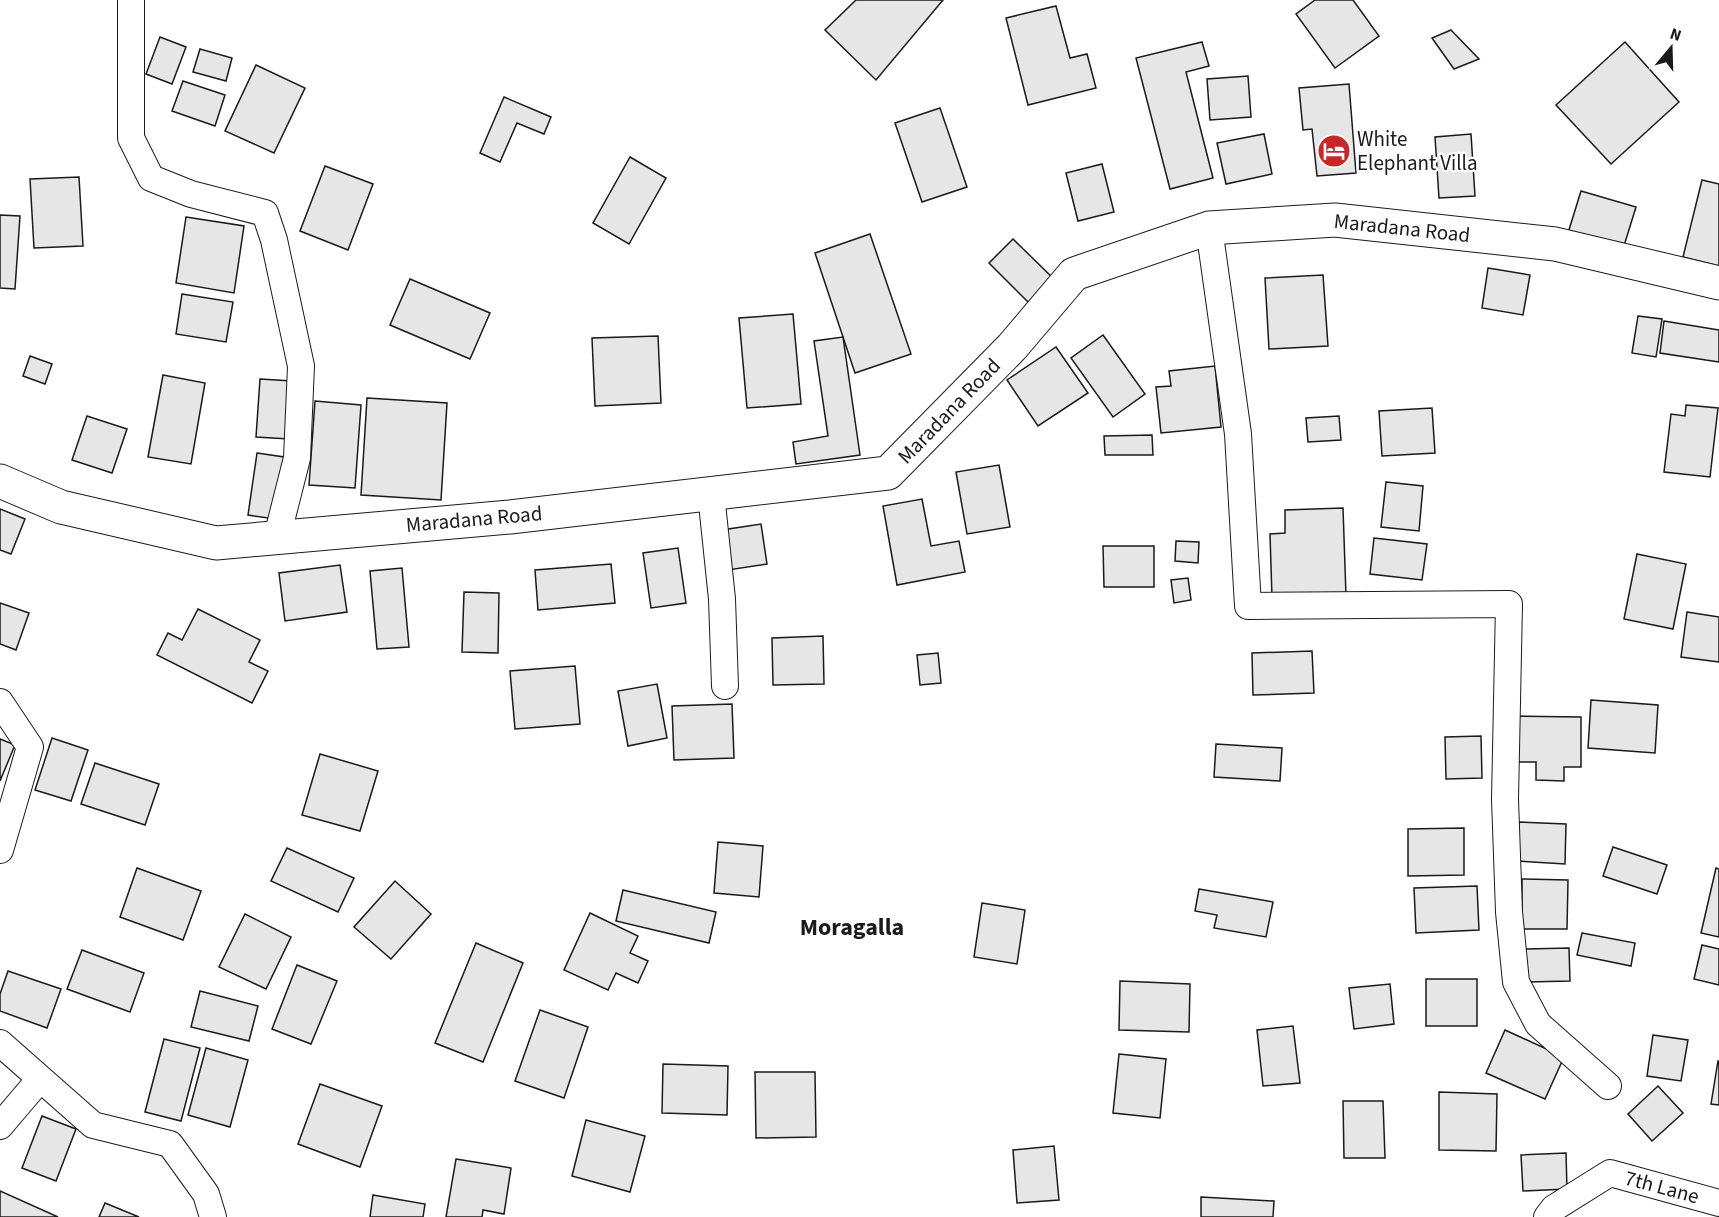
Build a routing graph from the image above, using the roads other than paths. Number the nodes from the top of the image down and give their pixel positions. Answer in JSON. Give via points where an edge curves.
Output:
{"nodes":[{"id":1,"x":131,"y":0,"type":"edge"},
{"id":2,"x":1209,"y":228,"type":"junction"},
{"id":3,"x":1719,"y":284,"type":"edge"},
{"id":4,"x":0,"y":481,"type":"edge"},
{"id":5,"x":711,"y":494,"type":"junction"},
{"id":6,"x":277,"y":537,"type":"junction"},
{"id":7,"x":724,"y":686,"type":"dead end"},
{"id":8,"x":0,"y":702,"type":"edge"},
{"id":9,"x":0,"y":850,"type":"edge"},
{"id":10,"x":0,"y":1043,"type":"edge"},
{"id":11,"x":40,"y":1079,"type":"junction"},
{"id":12,"x":1608,"y":1086,"type":"dead end"},
{"id":13,"x":0,"y":1126,"type":"edge"},
{"id":14,"x":1719,"y":1203,"type":"edge"},
{"id":15,"x":213,"y":1217,"type":"edge"},
{"id":16,"x":1547,"y":1217,"type":"edge"}],
"edges":[{"from":1,"to":6,"type":"street","via":[[131,138],[151,178],[191,194],[265,213],[274,240],[301,366],[297,458]]},
{"from":2,"to":3,"type":"street","name":"Maradana Road","via":[[1335,220],[1555,244]]},
{"from":2,"to":5,"type":"street","name":"Maradana Road","via":[[1074,274],[1012,347],[888,473]]},
{"from":2,"to":12,"type":"street","via":[[1238,434],[1248,606],[1509,604],[1506,799],[1509,912],[1516,982],[1538,1024]]},
{"from":4,"to":6,"type":"street","name":"Maradana Road","via":[[62,507],[216,543]]},
{"from":5,"to":6,"type":"street","name":"Maradana Road","via":[[510,517]]},
{"from":5,"to":7,"type":"street","via":[[722,599]]},
{"from":8,"to":9,"type":"street","via":[[30,747]]},
{"from":10,"to":11,"type":"street"},
{"from":11,"to":13,"type":"street"},
{"from":11,"to":15,"type":"street","via":[[93,1125],[170,1144],[206,1194]]},
{"from":14,"to":16,"type":"street","name":"7th Lane","via":[[1610,1173],[1554,1208]]}]}
